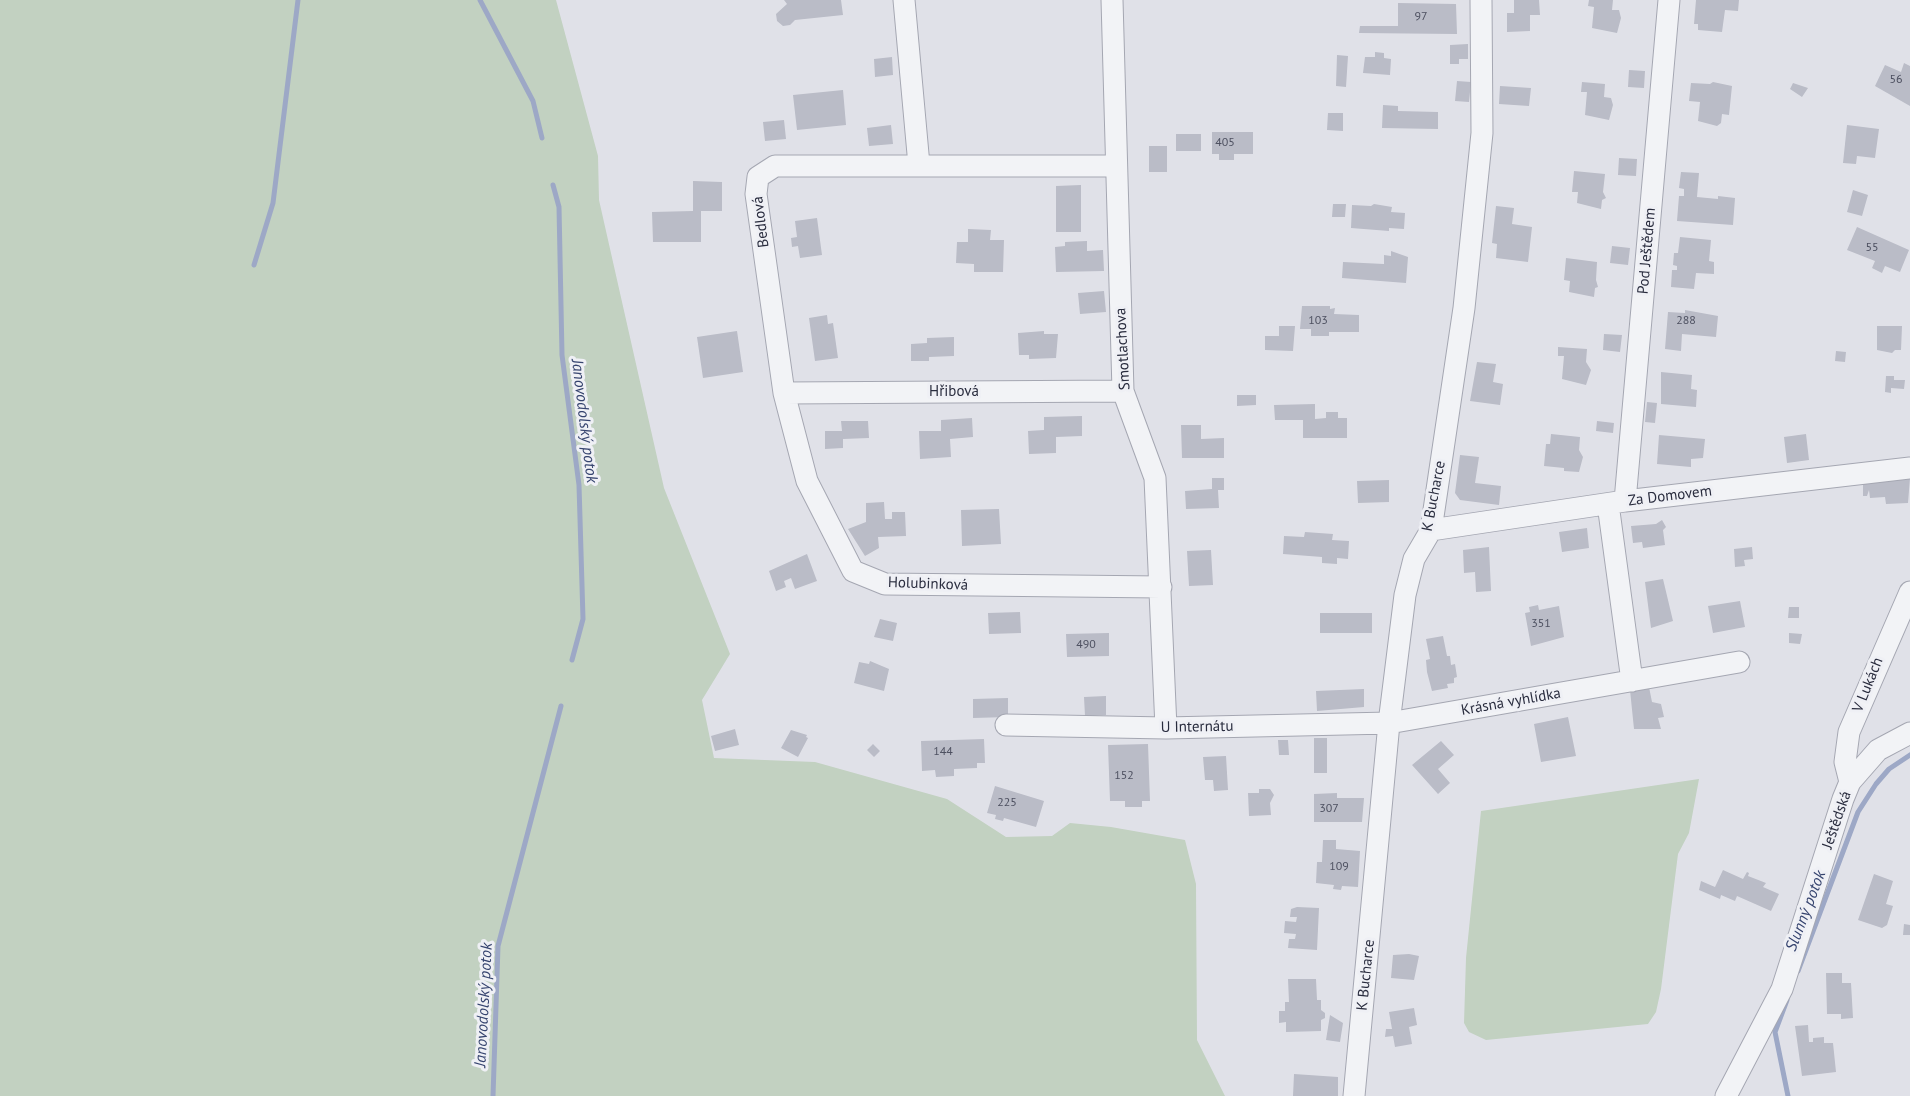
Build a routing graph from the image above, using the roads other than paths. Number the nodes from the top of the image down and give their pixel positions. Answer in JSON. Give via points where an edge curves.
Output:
{"nodes":[{"id":1,"x":904,"y":0,"type":"edge"},
{"id":2,"x":1112,"y":0,"type":"edge"},
{"id":3,"x":1481,"y":0,"type":"edge"},
{"id":4,"x":1669,"y":0,"type":"edge"},
{"id":5,"x":919,"y":165,"type":"junction"},
{"id":6,"x":1116,"y":166,"type":"junction"},
{"id":7,"x":1123,"y":391,"type":"junction"},
{"id":8,"x":784,"y":393,"type":"junction"},
{"id":9,"x":1910,"y":468,"type":"edge"},
{"id":10,"x":1616,"y":502,"type":"junction"},
{"id":11,"x":1431,"y":531,"type":"junction"},
{"id":12,"x":1161,"y":587,"type":"junction"},
{"id":13,"x":1910,"y":592,"type":"edge"},
{"id":14,"x":1739,"y":662,"type":"dead end"},
{"id":15,"x":1632,"y":681,"type":"junction"},
{"id":16,"x":1389,"y":723,"type":"junction"},
{"id":17,"x":1006,"y":725,"type":"dead end"},
{"id":18,"x":1166,"y":728,"type":"junction"},
{"id":19,"x":1910,"y":732,"type":"edge"},
{"id":20,"x":1850,"y":782,"type":"junction"},
{"id":21,"x":1354,"y":1096,"type":"edge"},
{"id":22,"x":1726,"y":1096,"type":"edge"}],
"edges":[{"from":1,"to":5,"type":"street"},
{"from":2,"to":6,"type":"street","name":"Smotlachova"},
{"from":3,"to":11,"type":"street","name":"K Bucharce","via":[[1482,133],[1464,308]]},
{"from":4,"to":10,"type":"street","name":"Pod Ještědem"},
{"from":5,"to":6,"type":"street","name":"Bedlová"},
{"from":5,"to":8,"type":"street","name":"Bedlová","via":[[775,166],[758,177],[756,194]]},
{"from":6,"to":7,"type":"street","name":"Smotlachova"},
{"from":7,"to":8,"type":"street","name":"Hřibová"},
{"from":7,"to":12,"type":"street","name":"Smotlachova","via":[[1155,478]]},
{"from":8,"to":12,"type":"street","name":"Holubinková","via":[[807,481],[853,571],[885,584]]},
{"from":9,"to":10,"type":"street","name":"Za Domovem"},
{"from":10,"to":11,"type":"street","name":"Za Domovem"},
{"from":10,"to":15,"type":"street"},
{"from":11,"to":16,"type":"street","name":"K Bucharce","via":[[1414,559],[1405,595]]},
{"from":12,"to":18,"type":"street","name":"Smotlachova"},
{"from":13,"to":20,"type":"street","name":"V Lukách","via":[[1849,732],[1845,762]]},
{"from":14,"to":15,"type":"street","name":"Krásná vyhlídka"},
{"from":15,"to":16,"type":"street","name":"Krásná vyhlídka"},
{"from":16,"to":18,"type":"street","name":"U Internátu"},
{"from":16,"to":21,"type":"street","name":"K Bucharce"},
{"from":17,"to":18,"type":"street","name":"U Internátu"},
{"from":19,"to":20,"type":"street","name":"Ještědská","via":[[1878,750]]},
{"from":20,"to":22,"type":"street","name":"Ještědská","via":[[1782,989]]}]}
